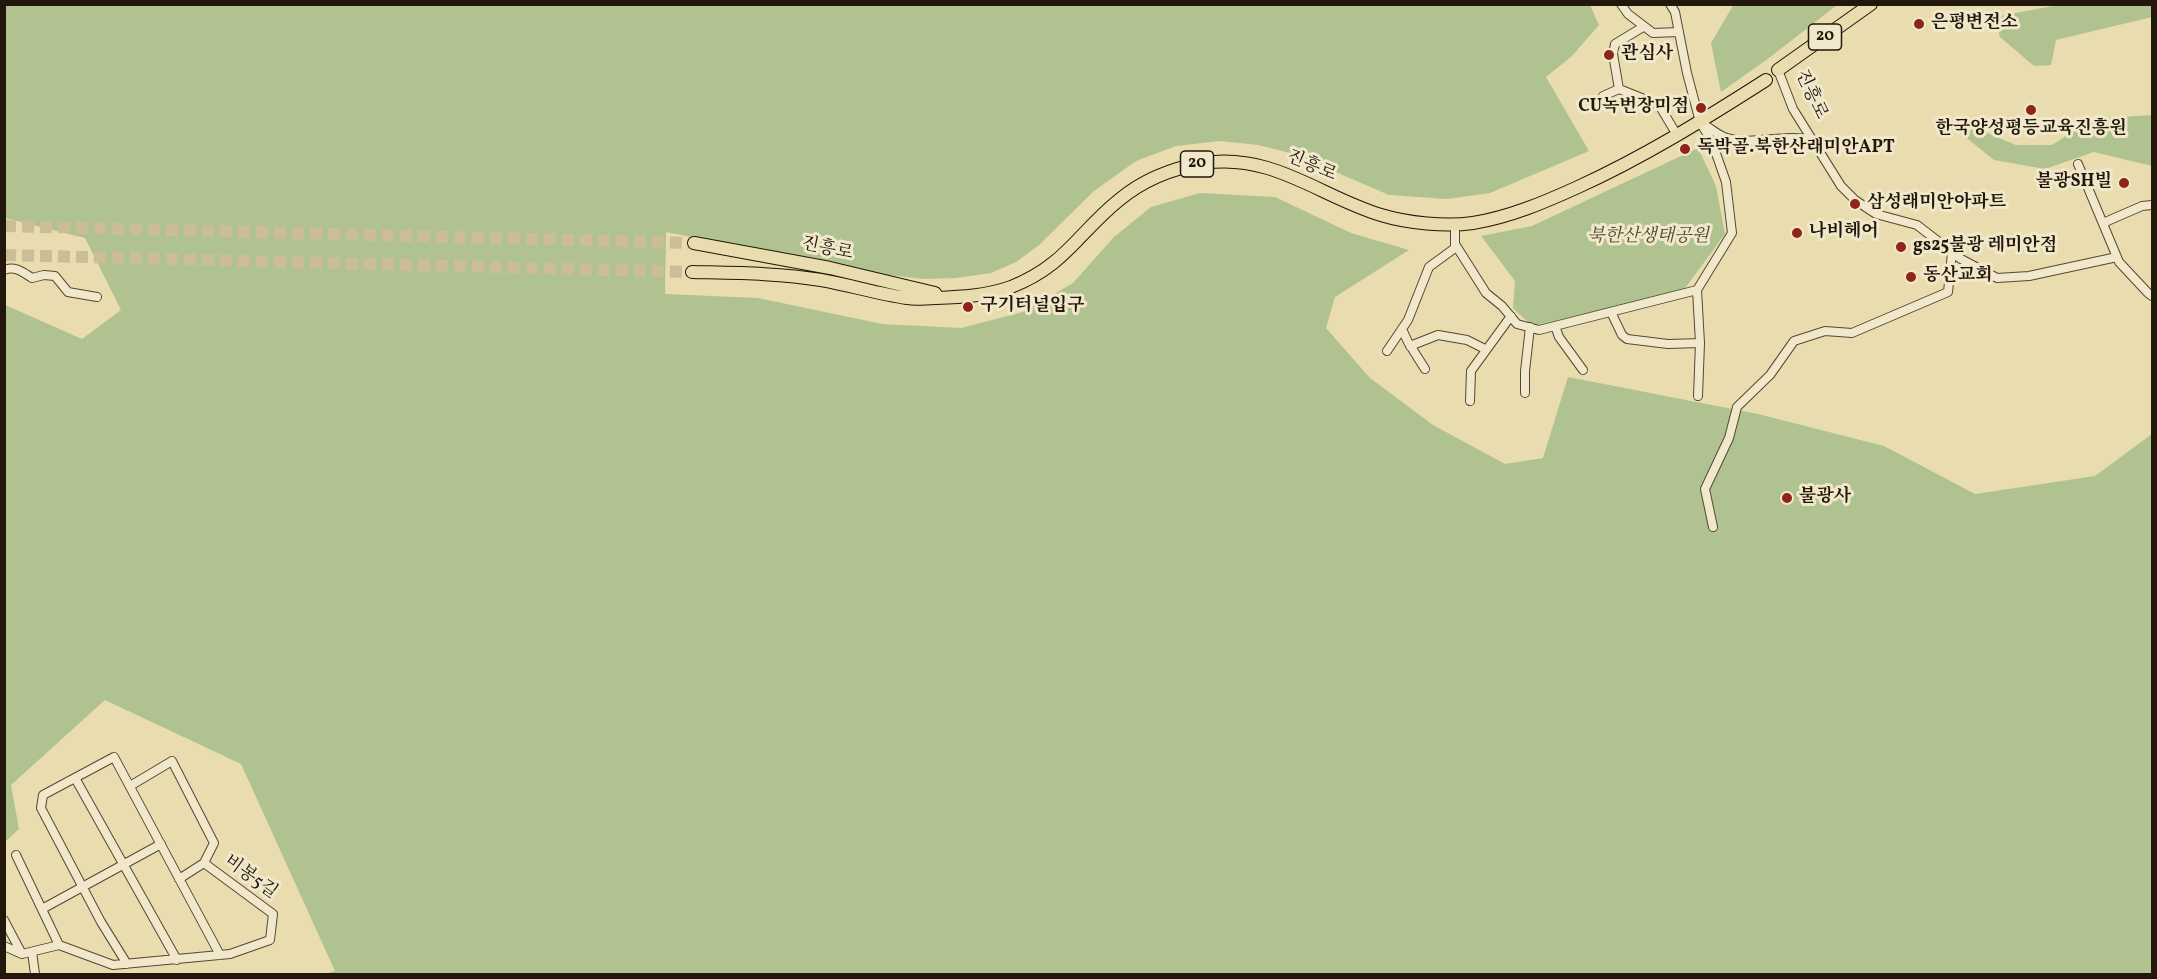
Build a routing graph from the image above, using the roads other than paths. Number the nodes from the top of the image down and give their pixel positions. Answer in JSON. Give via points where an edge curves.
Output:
{"nodes":[{"id":1,"x":1621,"y":4,"type":"edge"},
{"id":2,"x":1670,"y":4,"type":"edge"},
{"id":3,"x":1871,"y":4,"type":"edge"},
{"id":4,"x":1643,"y":27,"type":"junction"},
{"id":5,"x":1679,"y":32,"type":"junction"},
{"id":6,"x":1778,"y":70,"type":"joint"},
{"id":7,"x":1766,"y":80,"type":"dead end"},
{"id":8,"x":1619,"y":89,"type":"junction"},
{"id":9,"x":1603,"y":96,"type":"dead end"},
{"id":10,"x":1700,"y":122,"type":"junction"},
{"id":11,"x":1677,"y":135,"type":"junction"},
{"id":12,"x":1812,"y":140,"type":"junction"},
{"id":13,"x":2078,"y":164,"type":"dead end"},
{"id":14,"x":2152,"y":205,"type":"edge"},
{"id":15,"x":2103,"y":223,"type":"junction"},
{"id":16,"x":1455,"y":224,"type":"junction"},
{"id":17,"x":694,"y":243,"type":"tunnel mouth"},
{"id":18,"x":1455,"y":243,"type":"junction"},
{"id":19,"x":1952,"y":253,"type":"junction"},
{"id":20,"x":2117,"y":257,"type":"junction"},
{"id":21,"x":4,"y":270,"type":"edge"},
{"id":22,"x":692,"y":272,"type":"tunnel mouth"},
{"id":23,"x":1697,"y":290,"type":"junction"},
{"id":24,"x":2152,"y":296,"type":"edge"},
{"id":25,"x":97,"y":297,"type":"dead end"},
{"id":26,"x":951,"y":297,"type":"junction"},
{"id":27,"x":1611,"y":312,"type":"junction"},
{"id":28,"x":1510,"y":316,"type":"junction"},
{"id":29,"x":1555,"y":326,"type":"junction"},
{"id":30,"x":1530,"y":327,"type":"junction"},
{"id":31,"x":1402,"y":329,"type":"junction"},
{"id":32,"x":1700,"y":344,"type":"junction"},
{"id":33,"x":1410,"y":346,"type":"junction"},
{"id":34,"x":1485,"y":349,"type":"junction"},
{"id":35,"x":1387,"y":351,"type":"dead end"},
{"id":36,"x":1425,"y":369,"type":"dead end"},
{"id":37,"x":1584,"y":370,"type":"dead end"},
{"id":38,"x":1525,"y":393,"type":"dead end"},
{"id":39,"x":1698,"y":396,"type":"dead end"},
{"id":40,"x":1470,"y":401,"type":"dead end"},
{"id":41,"x":1713,"y":527,"type":"dead end"},
{"id":42,"x":75,"y":778,"type":"junction"},
{"id":43,"x":130,"y":786,"type":"junction"},
{"id":44,"x":161,"y":844,"type":"junction"},
{"id":45,"x":16,"y":855,"type":"dead end"},
{"id":46,"x":204,"y":863,"type":"junction"},
{"id":47,"x":124,"y":865,"type":"junction"},
{"id":48,"x":179,"y":879,"type":"junction"},
{"id":49,"x":83,"y":888,"type":"junction"},
{"id":50,"x":42,"y":909,"type":"junction"},
{"id":51,"x":4,"y":920,"type":"edge"},
{"id":52,"x":59,"y":945,"type":"junction"},
{"id":53,"x":4,"y":946,"type":"edge"},
{"id":54,"x":32,"y":952,"type":"junction"},
{"id":55,"x":22,"y":954,"type":"junction"},
{"id":56,"x":220,"y":955,"type":"junction"},
{"id":57,"x":177,"y":960,"type":"junction"},
{"id":58,"x":127,"y":964,"type":"junction"},
{"id":59,"x":34,"y":975,"type":"edge"}],
"edges":[{"from":1,"to":4,"type":"street"},
{"from":2,"to":5,"type":"street"},
{"from":3,"to":6,"type":"main road","name":"진흥로","number":"20"},
{"from":4,"to":5,"type":"street","via":[[1653,33]]},
{"from":4,"to":8,"type":"street","via":[[1615,44]]},
{"from":5,"to":10,"type":"street"},
{"from":6,"to":12,"type":"street","name":"진흥로","via":[[1792,109]]},
{"from":7,"to":10,"type":"main road","name":"진흥로","number":"20"},
{"from":8,"to":9,"type":"street"},
{"from":8,"to":11,"type":"street","via":[[1659,105]]},
{"from":10,"to":11,"type":"main road","name":"진흥로","number":"20"},
{"from":10,"to":12,"type":"street","name":"진흥로","via":[[1723,137],[1737,140]]},
{"from":10,"to":23,"type":"street","via":[[1712,142],[1726,182],[1732,233]]},
{"from":11,"to":16,"type":"main road","name":"진흥로","number":"20","via":[[1621,168],[1558,196],[1493,219]]},
{"from":12,"to":19,"type":"street","name":"진흥로","via":[[1841,186],[1855,200],[1876,214],[1917,225]]},
{"from":13,"to":15,"type":"street"},
{"from":14,"to":15,"type":"street"},
{"from":15,"to":20,"type":"street"},
{"from":16,"to":18,"type":"street"},
{"from":16,"to":26,"type":"main road","name":"진흥로","number":"20","via":[[1382,215],[1294,176],[1256,165],[1231,161],[1203,163],[1162,174],[1134,188],[1041,273],[989,294]]},
{"from":17,"to":26,"type":"main road","name":"진흥로","number":"20","via":[[830,268]]},
{"from":18,"to":28,"type":"street","via":[[1486,293]]},
{"from":18,"to":31,"type":"street","via":[[1455,248],[1429,267]]},
{"from":19,"to":20,"type":"street","name":"진흥로","via":[[1997,278],[2029,276]]},
{"from":19,"to":41,"type":"street","via":[[1948,292],[1852,333],[1825,331],[1794,340],[1768,378],[1737,407],[1729,438],[1705,489]]},
{"from":20,"to":24,"type":"street"},
{"from":21,"to":25,"type":"street","via":[[20,270],[32,278],[55,276],[68,292]]},
{"from":22,"to":26,"type":"main road","name":"진흥로","number":"20","via":[[774,274],[823,280],[910,299]]},
{"from":23,"to":27,"type":"street"},
{"from":23,"to":32,"type":"street"},
{"from":27,"to":29,"type":"street"},
{"from":27,"to":32,"type":"street","via":[[1627,339]]},
{"from":28,"to":30,"type":"street","via":[[1517,324]]},
{"from":28,"to":34,"type":"street"},
{"from":29,"to":30,"type":"street","via":[[1539,330]]},
{"from":29,"to":37,"type":"street"},
{"from":30,"to":38,"type":"street"},
{"from":31,"to":33,"type":"street"},
{"from":31,"to":35,"type":"street"},
{"from":32,"to":39,"type":"street"},
{"from":33,"to":34,"type":"street","via":[[1438,335],[1467,340]]},
{"from":33,"to":36,"type":"street"},
{"from":34,"to":40,"type":"street","via":[[1471,371]]},
{"from":42,"to":43,"type":"street","via":[[114,757]]},
{"from":42,"to":47,"type":"street"},
{"from":42,"to":49,"type":"street","via":[[43,795],[41,808]]},
{"from":43,"to":44,"type":"street"},
{"from":43,"to":46,"type":"street","name":"비봉5길","via":[[172,761],[214,843]]},
{"from":44,"to":47,"type":"street"},
{"from":44,"to":48,"type":"street"},
{"from":45,"to":50,"type":"street"},
{"from":46,"to":48,"type":"street","name":"비봉5길"},
{"from":46,"to":56,"type":"street","name":"비봉5길","via":[[273,914],[270,940]]},
{"from":47,"to":49,"type":"street"},
{"from":47,"to":57,"type":"street"},
{"from":48,"to":56,"type":"street"},
{"from":49,"to":50,"type":"street"},
{"from":49,"to":58,"type":"street"},
{"from":50,"to":52,"type":"street"},
{"from":51,"to":55,"type":"street"},
{"from":52,"to":54,"type":"street"},
{"from":52,"to":58,"type":"street","name":"비봉5길","via":[[113,965]]},
{"from":53,"to":55,"type":"street"},
{"from":54,"to":55,"type":"street"},
{"from":54,"to":59,"type":"street"},
{"from":56,"to":57,"type":"street","name":"비봉5길"},
{"from":57,"to":58,"type":"street","name":"비봉5길"}]}
